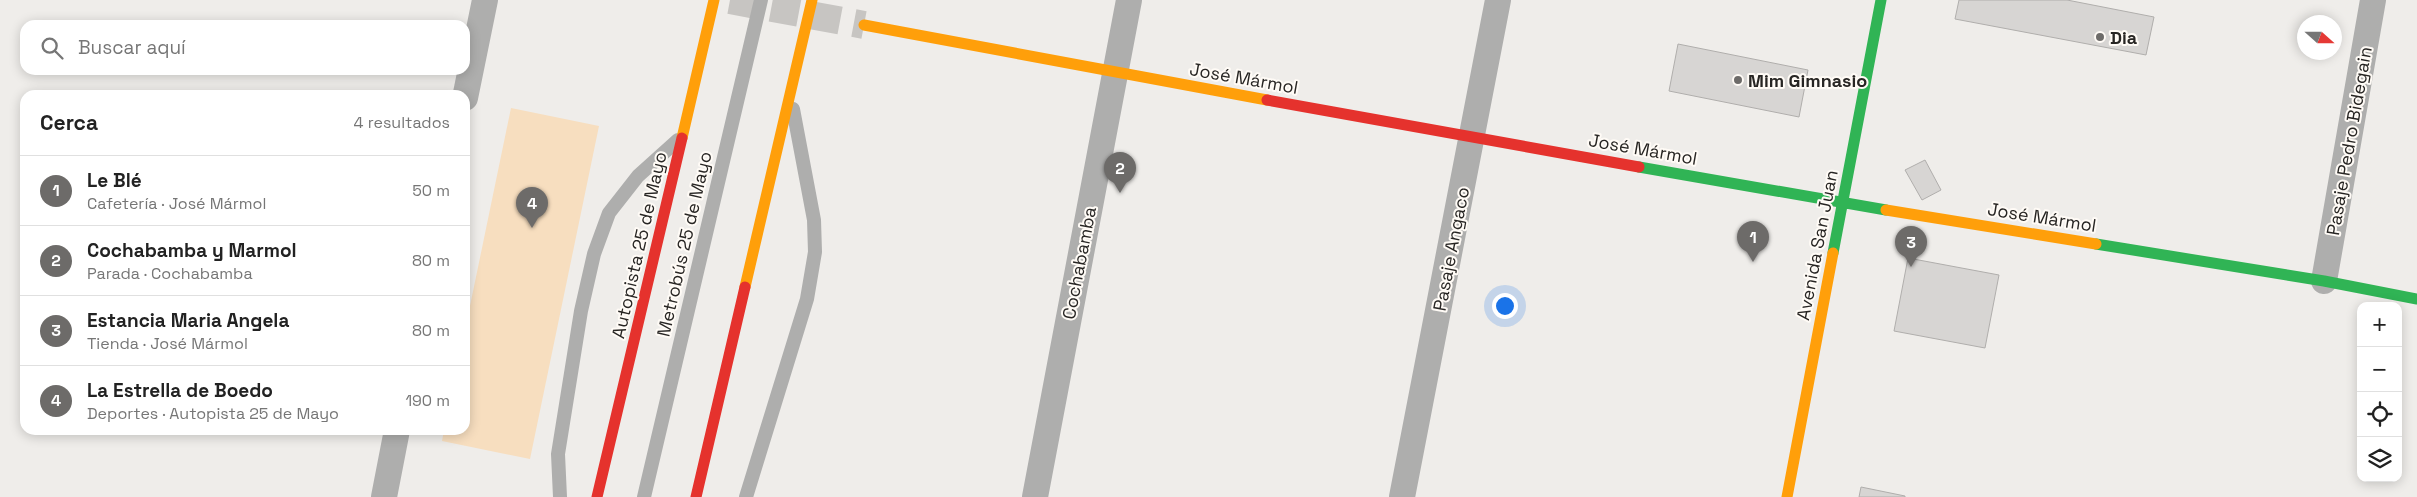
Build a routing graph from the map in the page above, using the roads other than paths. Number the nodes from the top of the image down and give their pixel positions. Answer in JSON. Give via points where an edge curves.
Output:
{"nodes":[{"id":1,"x":485,"y":0,"type":"edge"},
{"id":2,"x":714,"y":0,"type":"edge"},
{"id":3,"x":761,"y":0,"type":"edge"},
{"id":4,"x":812,"y":0,"type":"edge"},
{"id":5,"x":1129,"y":0,"type":"edge"},
{"id":6,"x":1498,"y":0,"type":"edge"},
{"id":7,"x":1880,"y":0,"type":"edge"},
{"id":8,"x":2373,"y":0,"type":"edge"},
{"id":9,"x":864,"y":25,"type":"tunnel mouth"},
{"id":10,"x":1115,"y":73,"type":"junction"},
{"id":11,"x":470,"y":74,"type":"edge"},
{"id":12,"x":470,"y":75,"type":"edge"},
{"id":13,"x":467,"y":90,"type":"edge"},
{"id":14,"x":790,"y":95,"type":"junction"},
{"id":15,"x":682,"y":136,"type":"junction"},
{"id":16,"x":1473,"y":136,"type":"junction"},
{"id":17,"x":1842,"y":203,"type":"junction"},
{"id":18,"x":2324,"y":281,"type":"junction"},
{"id":19,"x":2417,"y":299,"type":"edge"},
{"id":20,"x":396,"y":435,"type":"edge"},
{"id":21,"x":384,"y":497,"type":"edge"},
{"id":22,"x":560,"y":497,"type":"edge"},
{"id":23,"x":597,"y":497,"type":"edge"},
{"id":24,"x":644,"y":497,"type":"edge"},
{"id":25,"x":696,"y":497,"type":"edge"},
{"id":26,"x":746,"y":497,"type":"edge"},
{"id":27,"x":1035,"y":497,"type":"edge"},
{"id":28,"x":1402,"y":497,"type":"edge"},
{"id":29,"x":1787,"y":497,"type":"edge"}],
"edges":[{"from":1,"to":11,"type":"street"},
{"from":2,"to":15,"type":"main road","name":"Autopista 25 de Mayo"},
{"from":3,"to":24,"type":"lane","name":"Metrobús 25 de Mayo","bridge":true},
{"from":4,"to":14,"type":"main road","bridge":true},
{"from":5,"to":10,"type":"street","name":"Cochabamba"},
{"from":6,"to":16,"type":"street","name":"Pasaje Angaco"},
{"from":7,"to":17,"type":"main road","name":"Avenida San Juan"},
{"from":8,"to":18,"type":"street","name":"Pasaje Pedro Bidegain"},
{"from":9,"to":10,"type":"main road","name":"José Mármol"},
{"from":10,"to":16,"type":"main road","name":"José Mármol"},
{"from":10,"to":27,"type":"street","name":"Cochabamba"},
{"from":12,"to":13,"type":"street"},
{"from":14,"to":25,"type":"main road","bridge":true},
{"from":14,"to":26,"type":"lane","via":[[814,220],[814,252],[807,299]]},
{"from":15,"to":22,"type":"lane","via":[[638,176],[609,213],[594,254],[581,311],[558,454]]},
{"from":15,"to":23,"type":"main road","name":"Autopista 25 de Mayo"},
{"from":16,"to":17,"type":"main road","name":"José Mármol"},
{"from":16,"to":28,"type":"street","name":"Pasaje Angaco"},
{"from":17,"to":18,"type":"main road","name":"José Mármol"},
{"from":17,"to":29,"type":"main road","name":"Avenida San Juan"},
{"from":18,"to":19,"type":"main road","name":"José Mármol"},
{"from":20,"to":21,"type":"street"}]}
